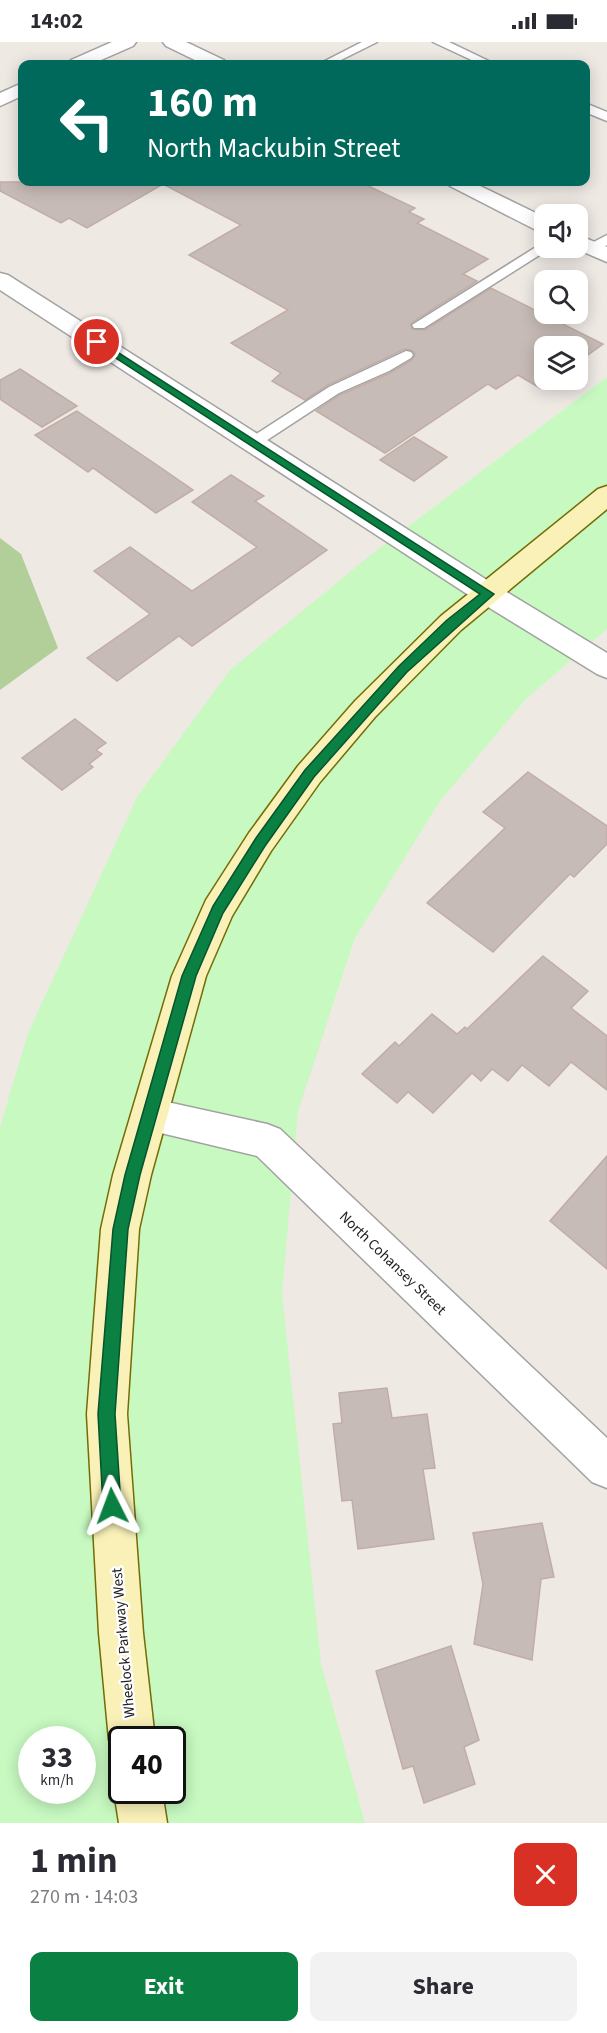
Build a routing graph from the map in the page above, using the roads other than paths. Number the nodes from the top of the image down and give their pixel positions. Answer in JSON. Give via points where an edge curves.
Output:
{"nodes":[{"id":1,"x":127,"y":42,"type":"edge"},
{"id":2,"x":172,"y":42,"type":"edge"},
{"id":3,"x":370,"y":42,"type":"edge"},
{"id":4,"x":439,"y":42,"type":"edge"},
{"id":5,"x":87,"y":60,"type":"edge"},
{"id":6,"x":210,"y":60,"type":"edge"},
{"id":7,"x":333,"y":60,"type":"edge"},
{"id":8,"x":480,"y":60,"type":"edge"},
{"id":9,"x":18,"y":91,"type":"edge"},
{"id":10,"x":0,"y":100,"type":"edge"},
{"id":11,"x":590,"y":109,"type":"edge"},
{"id":12,"x":607,"y":117,"type":"edge"},
{"id":13,"x":465,"y":186,"type":"edge"},
{"id":14,"x":534,"y":220,"type":"edge"},
{"id":15,"x":534,"y":252,"type":"edge"},
{"id":16,"x":0,"y":280,"type":"edge"},
{"id":17,"x":420,"y":325,"type":"dead end"},
{"id":18,"x":406,"y":355,"type":"dead end"},
{"id":19,"x":252,"y":442,"type":"junction"},
{"id":20,"x":607,"y":495,"type":"edge"},
{"id":21,"x":488,"y":594,"type":"junction"},
{"id":22,"x":607,"y":667,"type":"edge"},
{"id":23,"x":150,"y":1115,"type":"junction"},
{"id":24,"x":607,"y":1467,"type":"edge"},
{"id":25,"x":131,"y":1726,"type":"edge"},
{"id":26,"x":140,"y":1804,"type":"edge"},
{"id":27,"x":143,"y":1823,"type":"edge"}],
"edges":[{"from":1,"to":5,"type":"street"},
{"from":2,"to":6,"type":"street"},
{"from":3,"to":7,"type":"lane"},
{"from":4,"to":8,"type":"lane"},
{"from":9,"to":10,"type":"street"},
{"from":11,"to":12,"type":"lane"},
{"from":13,"to":14,"type":"street"},
{"from":15,"to":17,"type":"lane"},
{"from":16,"to":19,"type":"street"},
{"from":18,"to":19,"type":"lane","via":[[334,390]]},
{"from":19,"to":21,"type":"street"},
{"from":20,"to":21,"type":"street","name":"Wheelock Parkway West"},
{"from":21,"to":22,"type":"street"},
{"from":21,"to":23,"type":"street","name":"Wheelock Parkway West","via":[[451,623],[365,709],[309,774],[260,842],[218,910],[189,976]]},
{"from":23,"to":24,"type":"street","name":"North Cohansey Street","via":[[267,1141]]},
{"from":23,"to":25,"type":"street","name":"Wheelock Parkway West","via":[[120,1229],[107,1414]]},
{"from":26,"to":27,"type":"street"}]}
